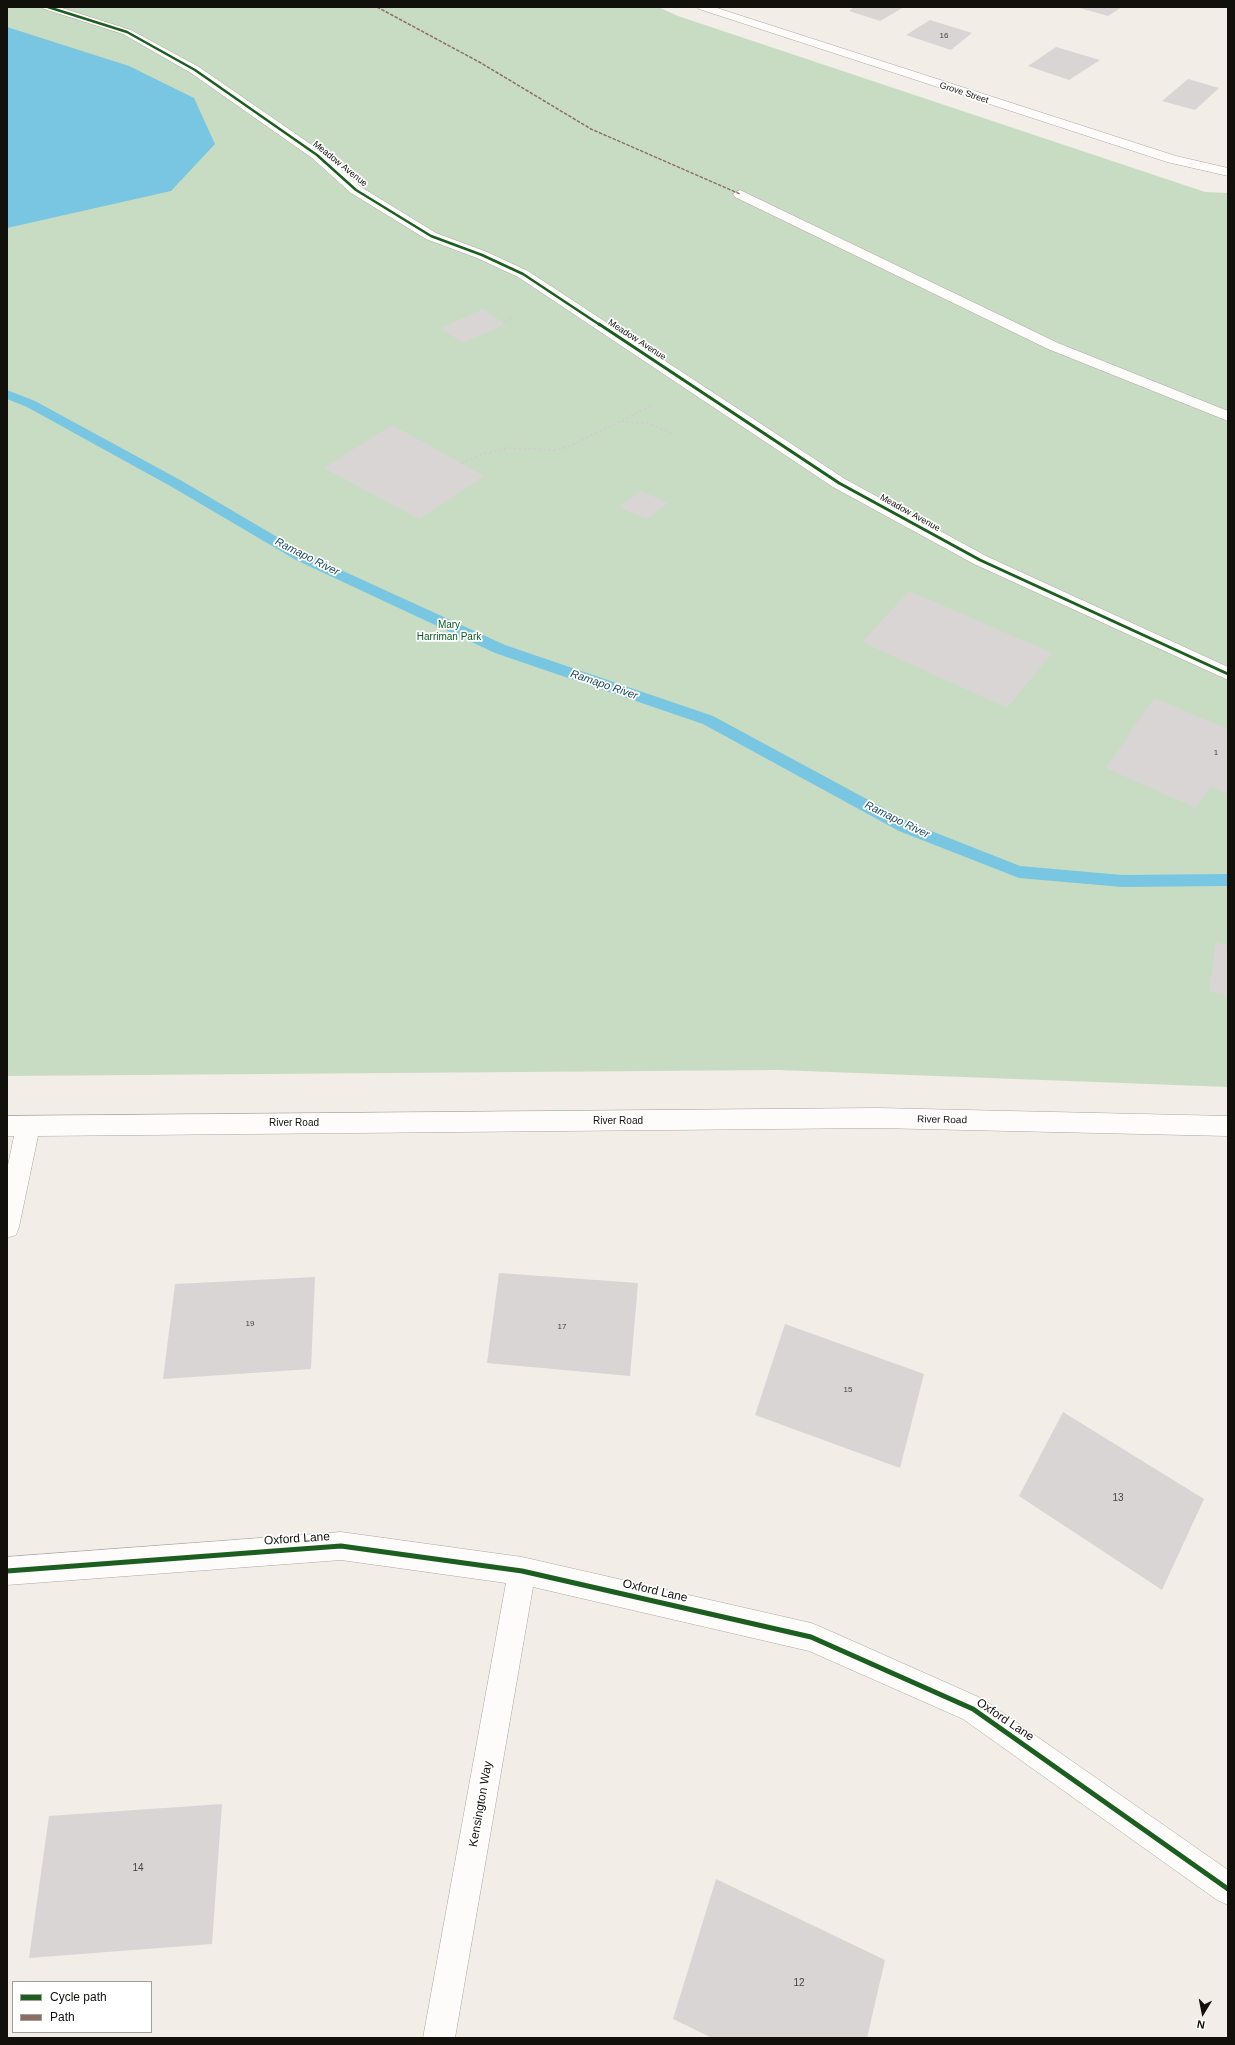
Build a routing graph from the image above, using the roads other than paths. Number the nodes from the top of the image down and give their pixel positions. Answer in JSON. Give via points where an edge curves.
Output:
{"nodes":[{"id":1,"x":48,"y":7,"type":"edge"},
{"id":2,"x":703,"y":7,"type":"edge"},
{"id":3,"x":1228,"y":172,"type":"edge"},
{"id":4,"x":740,"y":194,"type":"dead end"},
{"id":5,"x":1228,"y":416,"type":"edge"},
{"id":6,"x":1228,"y":674,"type":"edge"},
{"id":7,"x":18,"y":1126,"type":"edge"},
{"id":8,"x":1228,"y":1126,"type":"edge"},
{"id":9,"x":7,"y":1227,"type":"edge"},
{"id":10,"x":7,"y":1571,"type":"edge"},
{"id":11,"x":522,"y":1571,"type":"junction"},
{"id":12,"x":1228,"y":1889,"type":"edge"},
{"id":13,"x":439,"y":2038,"type":"edge"}],
"edges":[{"from":1,"to":6,"type":"street","name":"Meadow Avenue","via":[[127,32],[195,70],[317,155],[356,190],[431,236],[523,274],[839,483],[980,560]]},
{"from":2,"to":3,"type":"street","name":"Grove Street","via":[[1165,157]]},
{"from":4,"to":5,"type":"street","via":[[1053,346]]},
{"from":7,"to":8,"type":"street","name":"River Road","via":[[878,1118]]},
{"from":7,"to":9,"type":"street"},
{"from":10,"to":11,"type":"street","name":"Oxford Lane","via":[[342,1546]]},
{"from":11,"to":12,"type":"street","name":"Oxford Lane","via":[[811,1637],[974,1709]]},
{"from":11,"to":13,"type":"street","name":"Kensington Way"}]}
